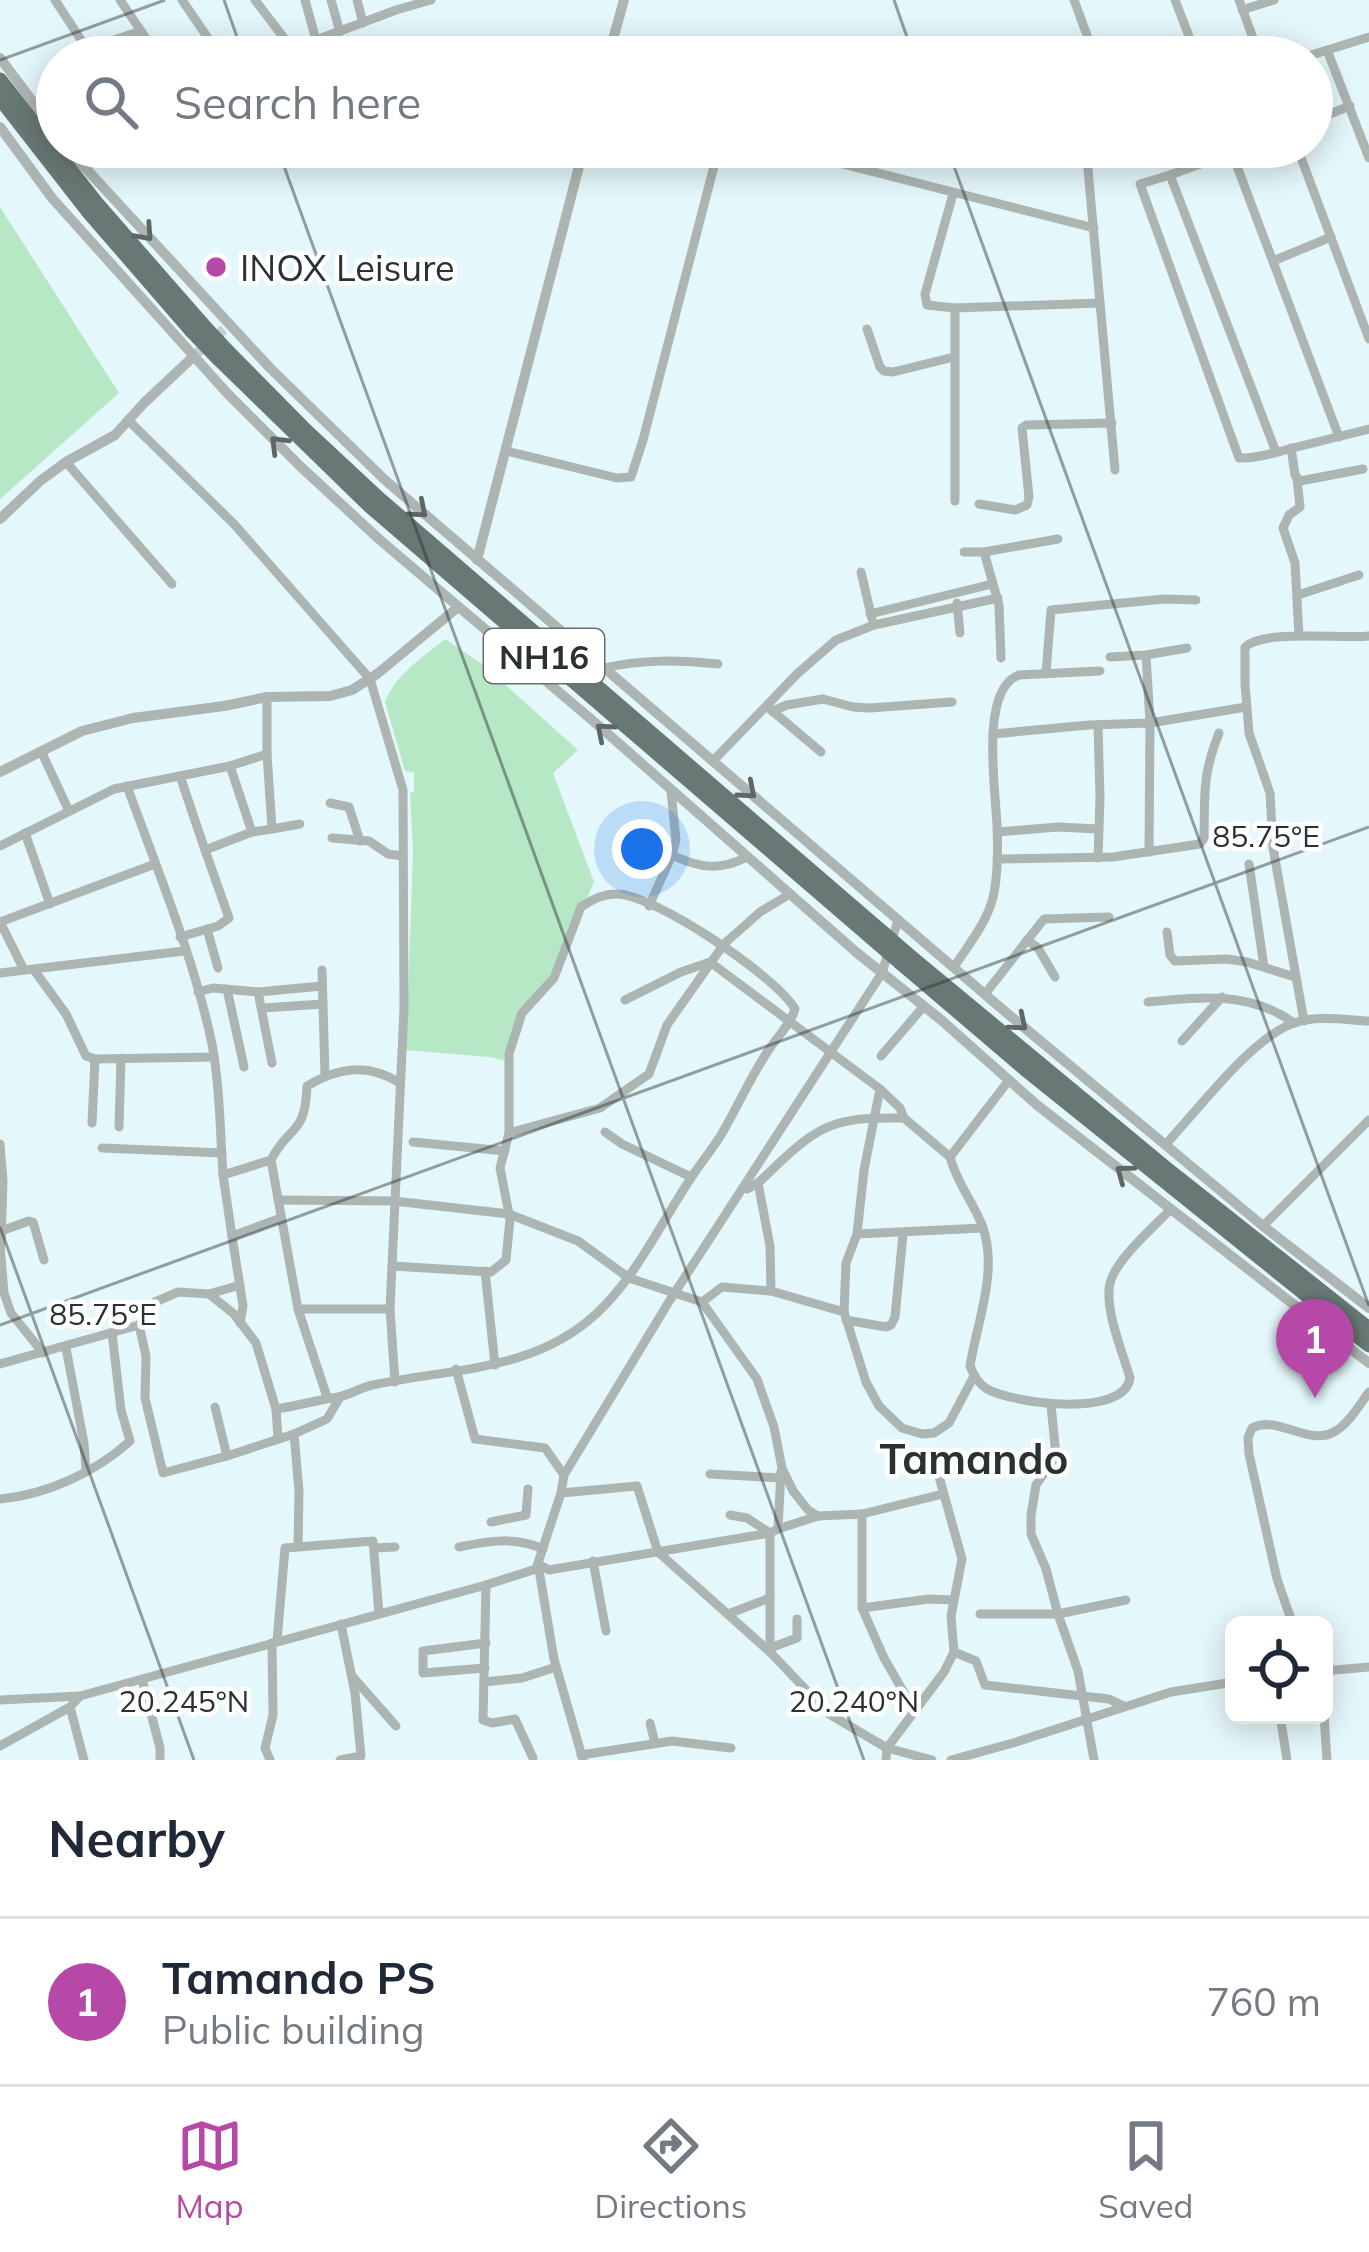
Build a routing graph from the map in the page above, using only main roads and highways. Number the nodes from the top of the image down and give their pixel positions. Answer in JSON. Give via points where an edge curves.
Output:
{"nodes":[{"id":1,"x":0,"y":80,"type":"edge"},
{"id":2,"x":0,"y":98,"type":"edge"},
{"id":3,"x":36,"y":127,"type":"edge"},
{"id":4,"x":36,"y":145,"type":"edge"},
{"id":5,"x":54,"y":168,"type":"edge"},
{"id":6,"x":67,"y":168,"type":"edge"},
{"id":7,"x":196,"y":327,"type":"junction"},
{"id":8,"x":904,"y":958,"type":"junction"},
{"id":9,"x":1369,"y":1329,"type":"edge"},
{"id":10,"x":1369,"y":1345,"type":"edge"}],
"edges":[{"from":1,"to":3,"type":"highway","number":"NH16"},
{"from":2,"to":4,"type":"highway","number":"NH16"},
{"from":5,"to":7,"type":"highway","number":"NH16"},
{"from":6,"to":7,"type":"highway","number":"NH16"},
{"from":7,"to":8,"type":"highway","number":"NH16","bridge":true,"via":[[379,499]]},
{"from":8,"to":9,"type":"highway","number":"NH16"},
{"from":8,"to":10,"type":"highway","number":"NH16","via":[[1028,1072]]}]}
